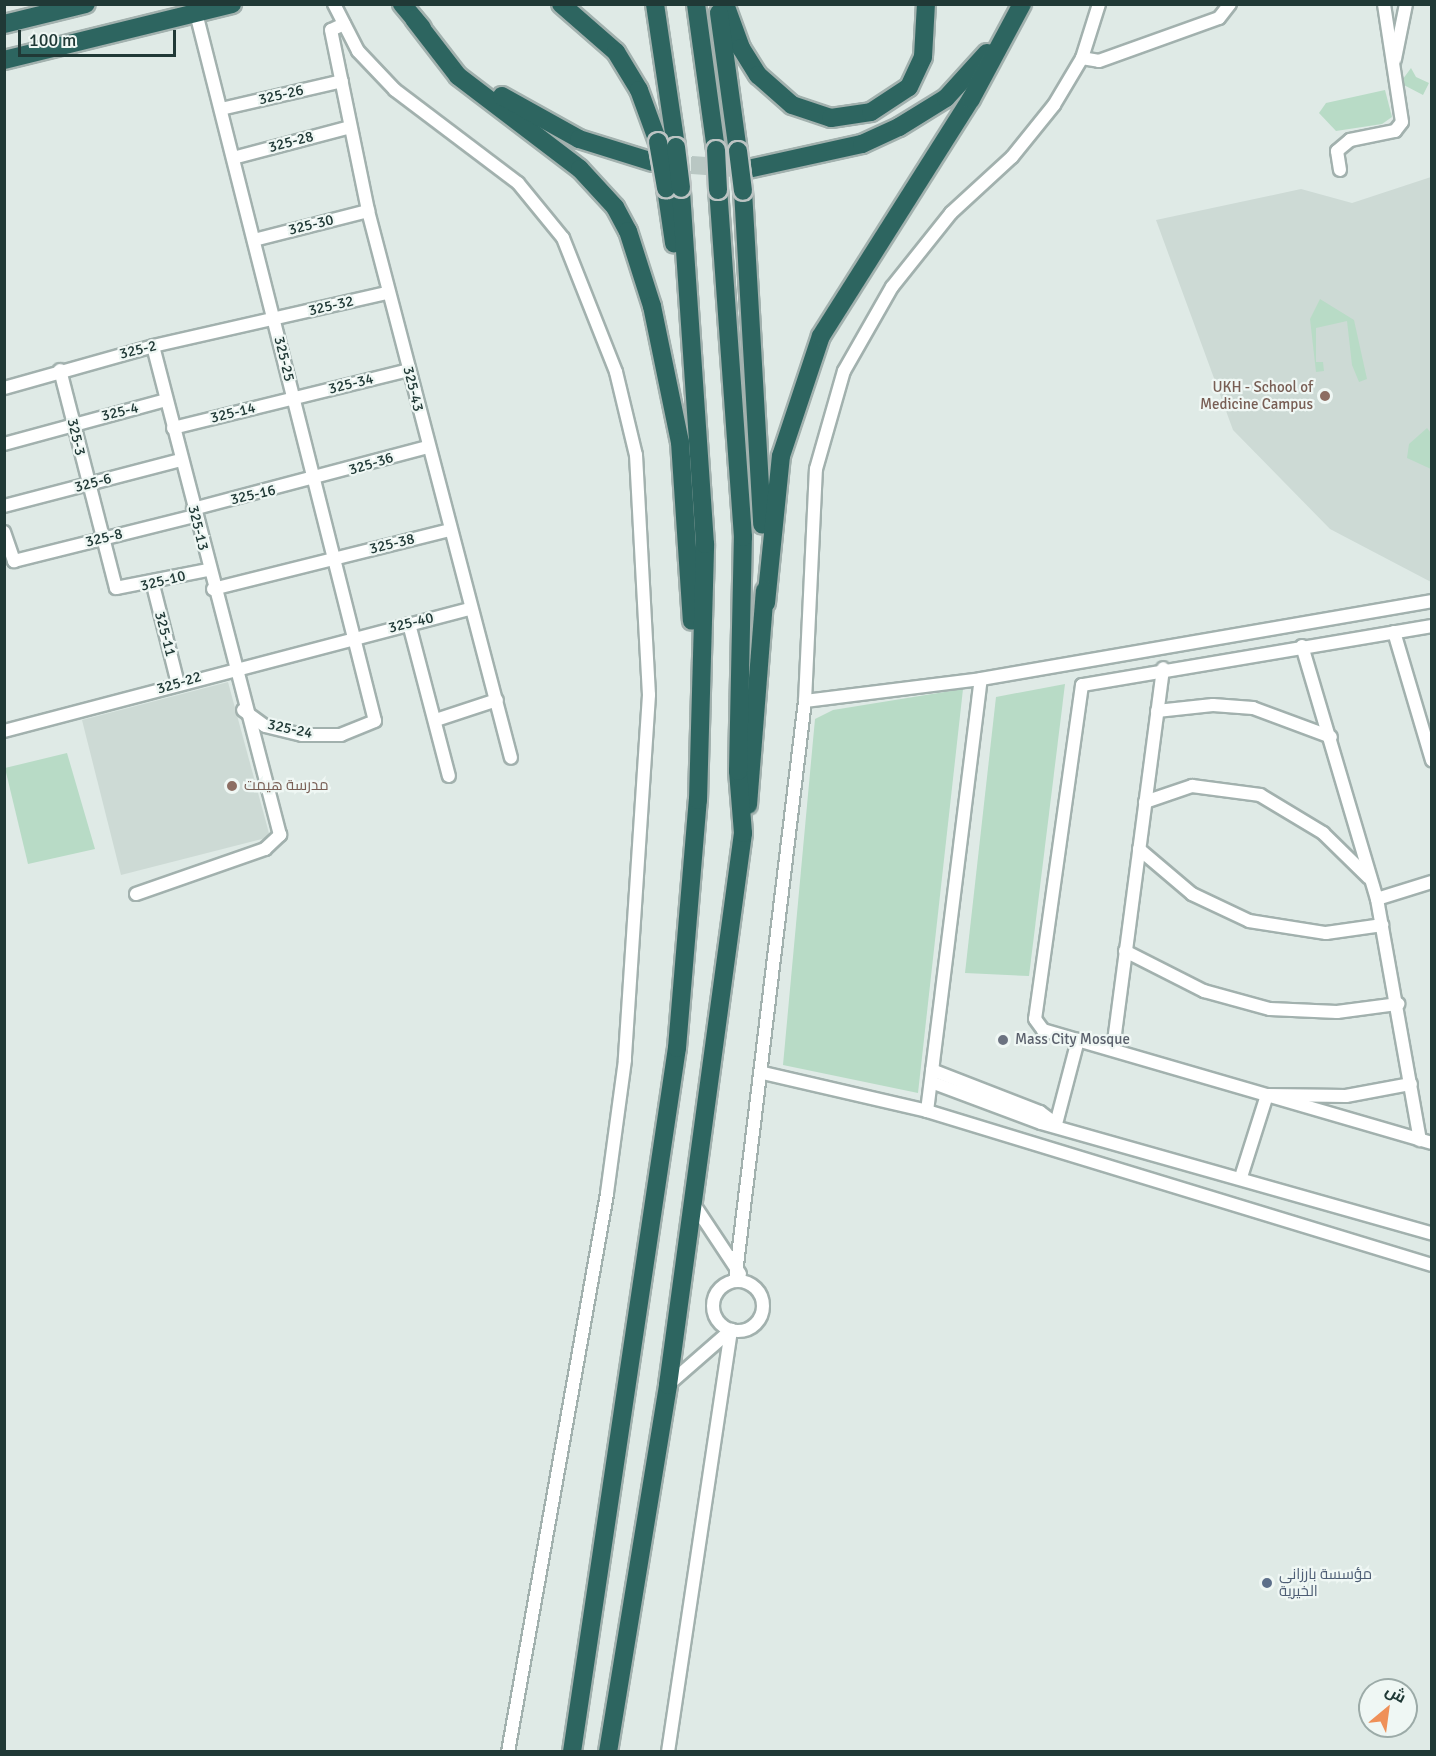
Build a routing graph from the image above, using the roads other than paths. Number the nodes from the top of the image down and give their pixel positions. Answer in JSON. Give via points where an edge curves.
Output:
{"nodes":[{"id":1,"x":60,"y":4,"type":"edge"},
{"id":2,"x":86,"y":4,"type":"edge"},
{"id":3,"x":232,"y":4,"type":"edge"},
{"id":4,"x":334,"y":4,"type":"edge"},
{"id":5,"x":402,"y":4,"type":"edge"},
{"id":6,"x":561,"y":4,"type":"edge"},
{"id":7,"x":648,"y":4,"type":"edge"},
{"id":8,"x":655,"y":4,"type":"edge"},
{"id":9,"x":696,"y":4,"type":"edge"},
{"id":10,"x":718,"y":4,"type":"edge"},
{"id":11,"x":725,"y":4,"type":"edge"},
{"id":12,"x":926,"y":4,"type":"edge"},
{"id":13,"x":1021,"y":4,"type":"edge"},
{"id":14,"x":1099,"y":4,"type":"edge"},
{"id":15,"x":1230,"y":4,"type":"edge"},
{"id":16,"x":1384,"y":4,"type":"edge"},
{"id":17,"x":1406,"y":4,"type":"edge"},
{"id":18,"x":196,"y":13,"type":"junction"},
{"id":19,"x":38,"y":16,"type":"junction"},
{"id":20,"x":414,"y":20,"type":"junction"},
{"id":21,"x":4,"y":24,"type":"edge"},
{"id":22,"x":344,"y":24,"type":"junction"},
{"id":23,"x":660,"y":31,"type":"junction"},
{"id":24,"x":1082,"y":58,"type":"junction"},
{"id":25,"x":1395,"y":59,"type":"junction"},
{"id":26,"x":4,"y":60,"type":"edge"},
{"id":27,"x":342,"y":81,"type":"junction"},
{"id":28,"x":220,"y":109,"type":"junction"},
{"id":29,"x":350,"y":127,"type":"junction"},
{"id":30,"x":233,"y":158,"type":"junction"},
{"id":31,"x":653,"y":162,"type":"tunnel mouth"},
{"id":32,"x":748,"y":169,"type":"tunnel mouth"},
{"id":33,"x":1340,"y":170,"type":"dead end"},
{"id":34,"x":674,"y":188,"type":"junction"},
{"id":35,"x":368,"y":211,"type":"junction"},
{"id":36,"x":254,"y":240,"type":"junction"},
{"id":37,"x":387,"y":293,"type":"junction"},
{"id":38,"x":274,"y":320,"type":"junction"},
{"id":39,"x":153,"y":346,"type":"junction"},
{"id":40,"x":60,"y":370,"type":"junction"},
{"id":41,"x":409,"y":370,"type":"junction"},
{"id":42,"x":4,"y":388,"type":"edge"},
{"id":43,"x":294,"y":399,"type":"junction"},
{"id":44,"x":166,"y":400,"type":"junction"},
{"id":45,"x":73,"y":424,"type":"junction"},
{"id":46,"x":173,"y":428,"type":"junction"},
{"id":47,"x":4,"y":444,"type":"edge"},
{"id":48,"x":428,"y":447,"type":"junction"},
{"id":49,"x":181,"y":460,"type":"junction"},
{"id":50,"x":313,"y":482,"type":"junction"},
{"id":51,"x":87,"y":484,"type":"junction"},
{"id":52,"x":4,"y":507,"type":"edge"},
{"id":53,"x":194,"y":512,"type":"junction"},
{"id":54,"x":450,"y":530,"type":"junction"},
{"id":55,"x":4,"y":532,"type":"edge"},
{"id":56,"x":100,"y":538,"type":"junction"},
{"id":57,"x":334,"y":559,"type":"junction"},
{"id":58,"x":208,"y":570,"type":"junction"},
{"id":59,"x":153,"y":585,"type":"junction"},
{"id":60,"x":213,"y":589,"type":"junction"},
{"id":61,"x":117,"y":590,"type":"joint"},
{"id":62,"x":1431,"y":601,"type":"edge"},
{"id":63,"x":766,"y":603,"type":"junction"},
{"id":64,"x":468,"y":609,"type":"junction"},
{"id":65,"x":409,"y":624,"type":"junction"},
{"id":66,"x":1431,"y":626,"type":"edge"},
{"id":67,"x":1394,"y":632,"type":"junction"},
{"id":68,"x":354,"y":638,"type":"junction"},
{"id":69,"x":1302,"y":646,"type":"junction"},
{"id":70,"x":233,"y":668,"type":"junction"},
{"id":71,"x":1163,"y":668,"type":"junction"},
{"id":72,"x":981,"y":679,"type":"junction"},
{"id":73,"x":178,"y":684,"type":"junction"},
{"id":74,"x":497,"y":700,"type":"junction"},
{"id":75,"x":805,"y":701,"type":"junction"},
{"id":76,"x":1431,"y":708,"type":"edge"},
{"id":77,"x":243,"y":710,"type":"junction"},
{"id":78,"x":1417,"y":710,"type":"junction"},
{"id":79,"x":1157,"y":711,"type":"junction"},
{"id":80,"x":436,"y":720,"type":"junction"},
{"id":81,"x":375,"y":721,"type":"joint"},
{"id":82,"x":4,"y":731,"type":"edge"},
{"id":83,"x":1331,"y":736,"type":"junction"},
{"id":84,"x":511,"y":758,"type":"dead end"},
{"id":85,"x":1431,"y":760,"type":"edge"},
{"id":86,"x":449,"y":776,"type":"dead end"},
{"id":87,"x":698,"y":800,"type":"junction"},
{"id":88,"x":1145,"y":802,"type":"junction"},
{"id":89,"x":743,"y":833,"type":"junction"},
{"id":90,"x":1139,"y":849,"type":"junction"},
{"id":91,"x":1372,"y":881,"type":"junction"},
{"id":92,"x":1431,"y":882,"type":"edge"},
{"id":93,"x":136,"y":894,"type":"dead end"},
{"id":94,"x":1377,"y":899,"type":"junction"},
{"id":95,"x":1382,"y":925,"type":"junction"},
{"id":96,"x":1125,"y":951,"type":"junction"},
{"id":97,"x":1398,"y":1004,"type":"junction"},
{"id":98,"x":1078,"y":1040,"type":"junction"},
{"id":99,"x":1113,"y":1050,"type":"junction"},
{"id":100,"x":763,"y":1073,"type":"junction"},
{"id":101,"x":931,"y":1076,"type":"junction"},
{"id":102,"x":1411,"y":1084,"type":"junction"},
{"id":103,"x":1267,"y":1095,"type":"junction"},
{"id":104,"x":927,"y":1111,"type":"junction"},
{"id":105,"x":1056,"y":1124,"type":"junction"},
{"id":106,"x":1426,"y":1142,"type":"edge"},
{"id":107,"x":1241,"y":1177,"type":"junction"},
{"id":108,"x":693,"y":1203,"type":"junction"},
{"id":109,"x":1431,"y":1234,"type":"edge"},
{"id":110,"x":1431,"y":1265,"type":"edge"},
{"id":111,"x":739,"y":1277,"type":"junction"},
{"id":112,"x":731,"y":1330,"type":"junction"},
{"id":113,"x":668,"y":1385,"type":"junction"},
{"id":114,"x":508,"y":1752,"type":"edge"},
{"id":115,"x":572,"y":1752,"type":"edge"},
{"id":116,"x":608,"y":1752,"type":"edge"},
{"id":117,"x":668,"y":1752,"type":"edge"}],
"edges":[{"from":1,"to":19,"type":"highway"},
{"from":2,"to":19,"type":"highway"},
{"from":3,"to":18,"type":"highway"},
{"from":4,"to":22,"type":"street"},
{"from":5,"to":20,"type":"highway"},
{"from":6,"to":34,"type":"highway","bridge":true,"via":[[616,52],[639,90]]},
{"from":7,"to":23,"type":"highway"},
{"from":8,"to":23,"type":"highway"},
{"from":9,"to":89,"type":"highway","bridge":true,"via":[[716,150],[742,537],[738,771]]},
{"from":10,"to":63,"type":"highway","bridge":true,"via":[[743,191]]},
{"from":11,"to":12,"type":"highway","via":[[741,48],[758,75],[792,105],[831,118],[871,112],[909,87],[923,57]]},
{"from":13,"to":32,"type":"highway","via":[[979,64],[925,113],[862,144]]},
{"from":13,"to":63,"type":"highway","via":[[971,99],[821,336],[781,456]]},
{"from":14,"to":24,"type":"street"},
{"from":15,"to":24,"type":"street","via":[[1219,18],[1099,61]]},
{"from":16,"to":25,"type":"street"},
{"from":17,"to":25,"type":"street"},
{"from":18,"to":26,"type":"highway"},
{"from":18,"to":28,"type":"street","name":"325-25"},
{"from":19,"to":21,"type":"highway"},
{"from":20,"to":31,"type":"highway","via":[[487,85],[548,125]]},
{"from":20,"to":87,"type":"highway","via":[[458,76],[598,188],[622,218],[638,255],[683,462]]},
{"from":22,"to":27,"type":"street","name":"325-43","via":[[331,30]]},
{"from":22,"to":114,"type":"street","via":[[358,51],[395,90],[518,183],[563,238],[616,372],[636,455],[649,695],[625,1060],[607,1194]]},
{"from":23,"to":34,"type":"highway","bridge":true,"via":[[676,147]]},
{"from":24,"to":75,"type":"street","via":[[1035,132],[951,213],[892,287],[844,371],[816,470]]},
{"from":25,"to":33,"type":"street","via":[[1400,128],[1350,140],[1337,151]]},
{"from":27,"to":28,"type":"street","name":"325-26"},
{"from":27,"to":29,"type":"street","name":"325-43"},
{"from":28,"to":30,"type":"street","name":"325-25"},
{"from":29,"to":30,"type":"street","name":"325-28"},
{"from":29,"to":35,"type":"street","name":"325-43"},
{"from":30,"to":36,"type":"street","name":"325-25"},
{"from":34,"to":87,"type":"highway","via":[[701,452],[705,544]]},
{"from":35,"to":36,"type":"street","name":"325-30"},
{"from":35,"to":37,"type":"street","name":"325-43"},
{"from":36,"to":38,"type":"street","name":"325-25"},
{"from":37,"to":38,"type":"street","name":"325-32"},
{"from":37,"to":41,"type":"street","name":"325-43"},
{"from":38,"to":39,"type":"street","name":"325-2"},
{"from":38,"to":43,"type":"street","name":"325-25"},
{"from":39,"to":40,"type":"street","name":"325-2"},
{"from":39,"to":44,"type":"street","name":"325-13"},
{"from":40,"to":42,"type":"street","name":"325-2"},
{"from":40,"to":45,"type":"street","name":"325-3"},
{"from":41,"to":43,"type":"street","name":"325-34"},
{"from":41,"to":48,"type":"street","name":"325-43"},
{"from":43,"to":46,"type":"street","name":"325-14"},
{"from":43,"to":50,"type":"street","name":"325-25"},
{"from":44,"to":45,"type":"street","name":"325-4"},
{"from":44,"to":46,"type":"street","name":"325-13"},
{"from":45,"to":47,"type":"street","name":"325-4"},
{"from":45,"to":51,"type":"street","name":"325-3"},
{"from":46,"to":49,"type":"street","name":"325-13"},
{"from":48,"to":50,"type":"street","name":"325-36"},
{"from":48,"to":54,"type":"street","name":"325-43"},
{"from":49,"to":51,"type":"street","name":"325-6"},
{"from":49,"to":53,"type":"street","name":"325-13"},
{"from":50,"to":53,"type":"street","name":"325-16"},
{"from":50,"to":57,"type":"street","name":"325-25"},
{"from":51,"to":52,"type":"street","name":"325-6"},
{"from":51,"to":56,"type":"street","name":"325-3"},
{"from":53,"to":56,"type":"street","name":"325-8"},
{"from":53,"to":58,"type":"street","name":"325-13"},
{"from":54,"to":57,"type":"street","name":"325-38"},
{"from":54,"to":64,"type":"street","name":"325-43"},
{"from":55,"to":56,"type":"street","name":"325-8","via":[[14,561]]},
{"from":56,"to":61,"type":"street","name":"325-3"},
{"from":57,"to":60,"type":"street","name":"325-38"},
{"from":57,"to":68,"type":"street","name":"325-25"},
{"from":58,"to":59,"type":"street","name":"325-10"},
{"from":58,"to":60,"type":"street","name":"325-13"},
{"from":59,"to":61,"type":"street","name":"325-10"},
{"from":59,"to":73,"type":"street","name":"325-11"},
{"from":60,"to":70,"type":"street","name":"325-13"},
{"from":62,"to":72,"type":"street"},
{"from":63,"to":89,"type":"highway","via":[[754,770]]},
{"from":64,"to":65,"type":"street","name":"325-40"},
{"from":64,"to":74,"type":"street","name":"325-43"},
{"from":65,"to":68,"type":"street","name":"325-40"},
{"from":65,"to":80,"type":"street"},
{"from":66,"to":67,"type":"street"},
{"from":67,"to":69,"type":"street"},
{"from":67,"to":78,"type":"street"},
{"from":68,"to":70,"type":"street","name":"325-22"},
{"from":68,"to":81,"type":"street","name":"325-25"},
{"from":69,"to":71,"type":"street"},
{"from":69,"to":83,"type":"street"},
{"from":70,"to":73,"type":"street","name":"325-22"},
{"from":70,"to":77,"type":"street","name":"325-13"},
{"from":71,"to":79,"type":"street"},
{"from":71,"to":98,"type":"street","via":[[1089,680],[1078,692],[1035,1019],[1043,1030]]},
{"from":72,"to":75,"type":"street"},
{"from":72,"to":101,"type":"street"},
{"from":73,"to":82,"type":"street","name":"325-22"},
{"from":74,"to":80,"type":"street"},
{"from":74,"to":84,"type":"street","name":"325-43"},
{"from":75,"to":100,"type":"street"},
{"from":76,"to":78,"type":"street"},
{"from":77,"to":81,"type":"street","name":"325-24","via":[[265,726],[302,735],[341,735]]},
{"from":77,"to":93,"type":"street","name":"325-13","via":[[280,835],[265,849]]},
{"from":78,"to":85,"type":"street"},
{"from":79,"to":83,"type":"street","via":[[1213,705],[1253,708]]},
{"from":79,"to":88,"type":"street"},
{"from":80,"to":86,"type":"street"},
{"from":83,"to":91,"type":"street"},
{"from":87,"to":115,"type":"highway","via":[[676,1060]]},
{"from":88,"to":90,"type":"street"},
{"from":88,"to":91,"type":"street","via":[[1192,786],[1260,795],[1323,833]]},
{"from":89,"to":108,"type":"highway"},
{"from":90,"to":95,"type":"street","via":[[1192,894],[1249,921],[1326,933]]},
{"from":90,"to":96,"type":"street"},
{"from":91,"to":94,"type":"street"},
{"from":92,"to":94,"type":"street"},
{"from":94,"to":95,"type":"street"},
{"from":95,"to":97,"type":"street"},
{"from":96,"to":97,"type":"street","via":[[1204,991],[1270,1009],[1347,1012]]},
{"from":96,"to":99,"type":"street"},
{"from":97,"to":102,"type":"street"},
{"from":98,"to":99,"type":"street"},
{"from":98,"to":105,"type":"street"},
{"from":99,"to":103,"type":"street"},
{"from":100,"to":104,"type":"street"},
{"from":100,"to":111,"type":"street"},
{"from":101,"to":104,"type":"street"},
{"from":101,"to":105,"type":"street","via":[[1041,1112]]},
{"from":102,"to":103,"type":"street","via":[[1346,1096]]},
{"from":102,"to":106,"type":"street"},
{"from":103,"to":106,"type":"street"},
{"from":103,"to":107,"type":"street"},
{"from":104,"to":110,"type":"street"},
{"from":105,"to":107,"type":"street"},
{"from":107,"to":109,"type":"street"},
{"from":108,"to":111,"type":"street"},
{"from":108,"to":113,"type":"highway"},
{"from":111,"to":112,"type":"street","via":[[718,1291],[713,1306],[718,1321]]},
{"from":111,"to":112,"type":"street","via":[[764,1300],[761,1318],[748,1330]]},
{"from":112,"to":113,"type":"street"},
{"from":112,"to":117,"type":"street"},
{"from":113,"to":116,"type":"highway"}]}
